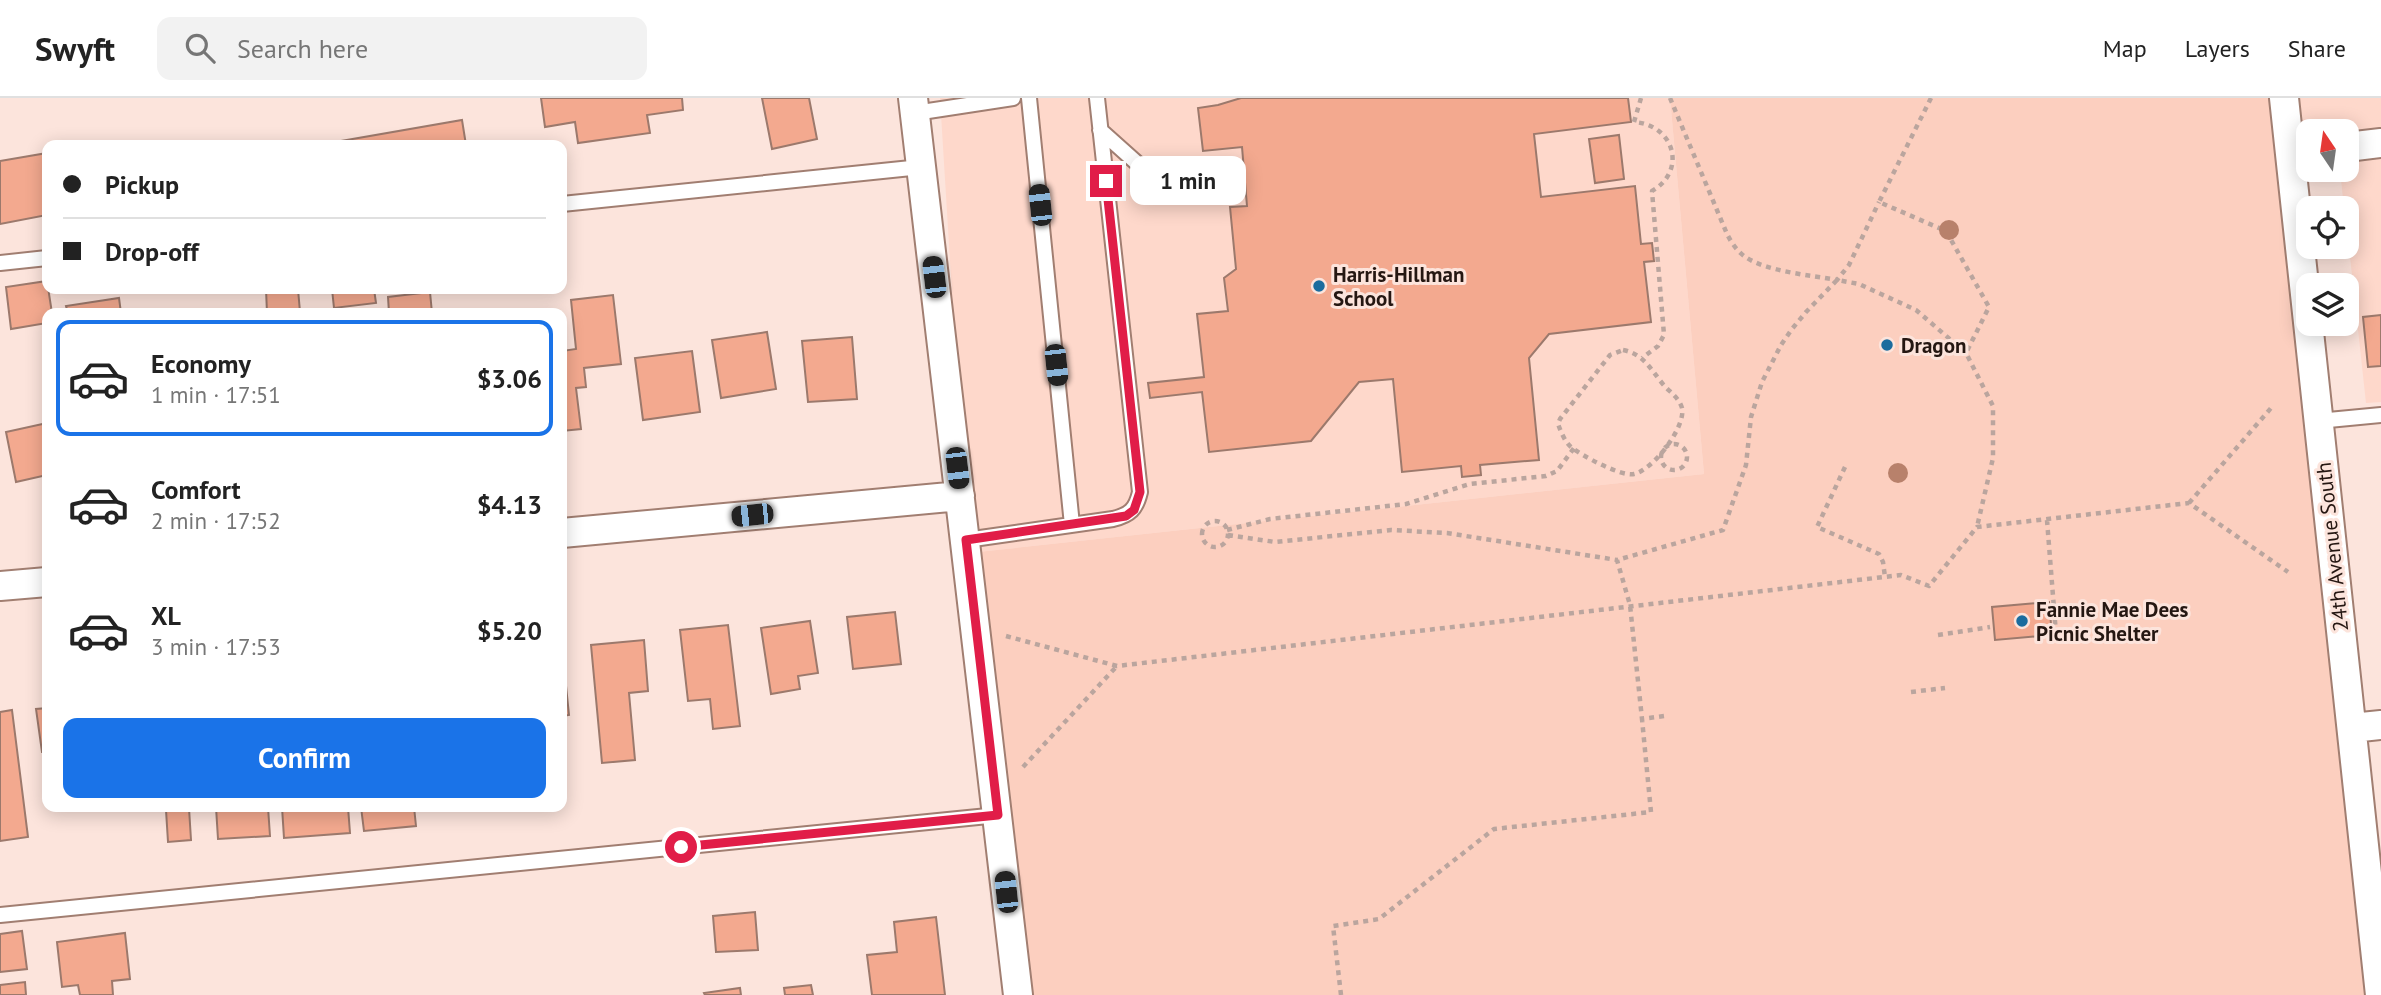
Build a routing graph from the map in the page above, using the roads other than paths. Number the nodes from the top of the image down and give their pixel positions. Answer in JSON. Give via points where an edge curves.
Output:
{"nodes":[{"id":1,"x":1013,"y":98,"type":"edge"},
{"id":2,"x":1029,"y":98,"type":"edge"},
{"id":3,"x":1097,"y":98,"type":"edge"},
{"id":4,"x":2284,"y":98,"type":"edge"},
{"id":5,"x":990,"y":99,"type":"edge"},
{"id":6,"x":914,"y":106,"type":"edge"},
{"id":7,"x":1100,"y":130,"type":"junction"},
{"id":8,"x":2296,"y":141,"type":"edge"},
{"id":9,"x":2381,"y":143,"type":"edge"},
{"id":10,"x":2359,"y":146,"type":"edge"},
{"id":11,"x":922,"y":167,"type":"junction"},
{"id":12,"x":1219,"y":179,"type":"dead end"},
{"id":13,"x":2301,"y":182,"type":"edge"},
{"id":14,"x":567,"y":203,"type":"edge"},
{"id":15,"x":42,"y":259,"type":"edge"},
{"id":16,"x":0,"y":263,"type":"edge"},
{"id":17,"x":2381,"y":415,"type":"edge"},
{"id":18,"x":2318,"y":421,"type":"junction"},
{"id":19,"x":960,"y":496,"type":"junction"},
{"id":20,"x":1072,"y":525,"type":"junction"},
{"id":21,"x":567,"y":533,"type":"edge"},
{"id":22,"x":966,"y":540,"type":"junction"},
{"id":23,"x":42,"y":582,"type":"edge"},
{"id":24,"x":0,"y":586,"type":"edge"},
{"id":25,"x":2381,"y":725,"type":"edge"},
{"id":26,"x":2352,"y":728,"type":"junction"},
{"id":27,"x":998,"y":815,"type":"junction"},
{"id":28,"x":0,"y":915,"type":"edge"},
{"id":29,"x":1018,"y":995,"type":"edge"},
{"id":30,"x":2380,"y":995,"type":"edge"}],
"edges":[{"from":1,"to":5,"type":"lane"},
{"from":2,"to":20,"type":"lane"},
{"from":3,"to":7,"type":"lane"},
{"from":4,"to":8,"type":"street","name":"24th Avenue South"},
{"from":5,"to":6,"type":"lane"},
{"from":6,"to":11,"type":"street"},
{"from":7,"to":12,"type":"lane","via":[[1157,181]]},
{"from":7,"to":20,"type":"lane","via":[[1140,492],[1134,510],[1126,516]]},
{"from":9,"to":10,"type":"street"},
{"from":11,"to":14,"type":"lane"},
{"from":11,"to":19,"type":"street"},
{"from":13,"to":18,"type":"street","name":"24th Avenue South"},
{"from":15,"to":16,"type":"lane"},
{"from":17,"to":18,"type":"lane"},
{"from":18,"to":26,"type":"street","name":"24th Avenue South"},
{"from":19,"to":21,"type":"street"},
{"from":19,"to":22,"type":"street"},
{"from":20,"to":22,"type":"lane"},
{"from":22,"to":27,"type":"street"},
{"from":23,"to":24,"type":"street"},
{"from":25,"to":26,"type":"street"},
{"from":26,"to":30,"type":"street","name":"24th Avenue South"},
{"from":27,"to":28,"type":"lane"},
{"from":27,"to":29,"type":"street"}]}
